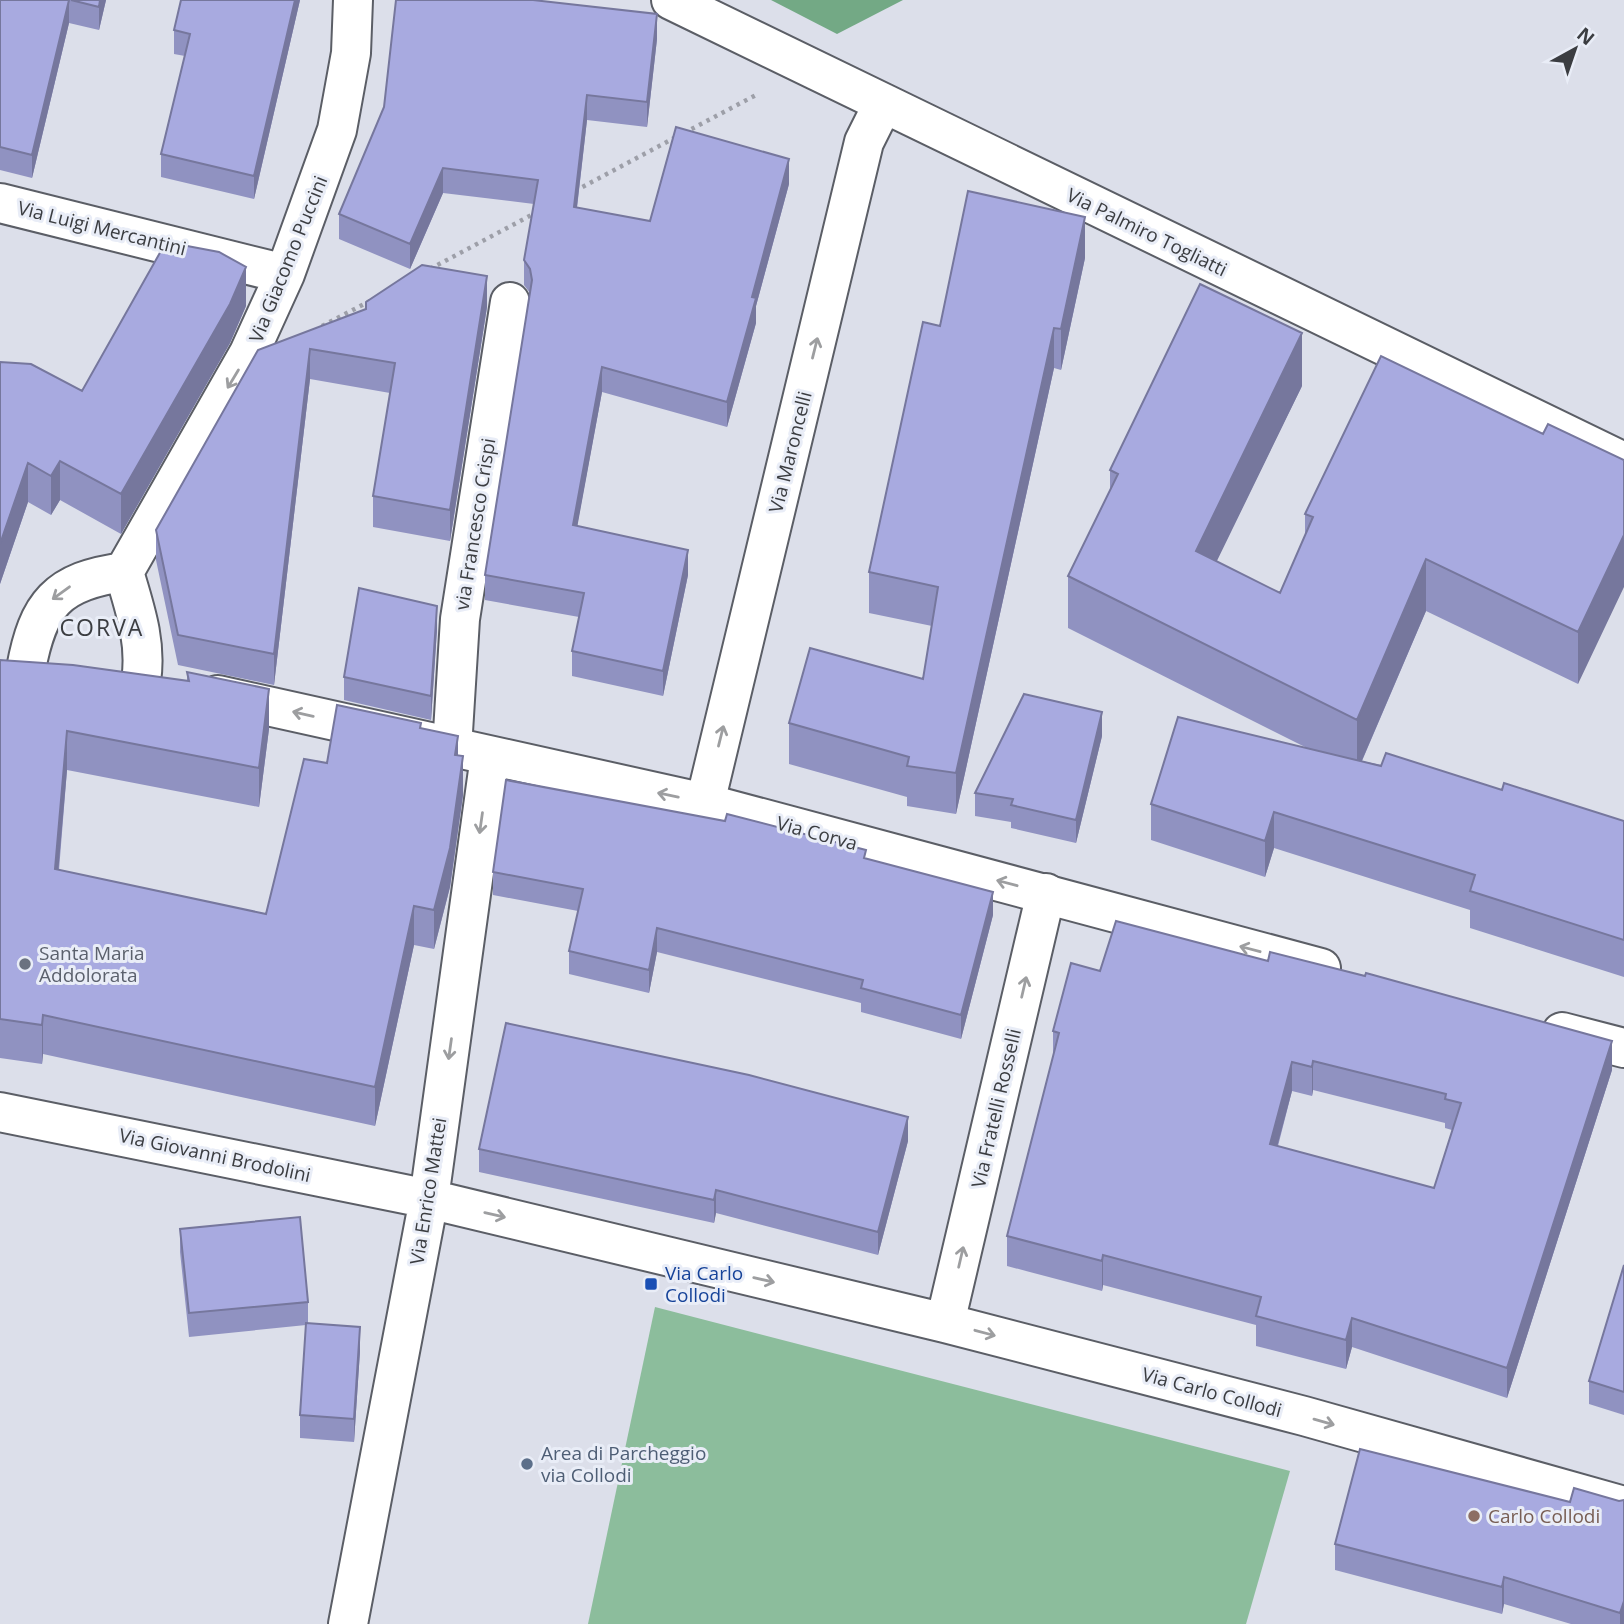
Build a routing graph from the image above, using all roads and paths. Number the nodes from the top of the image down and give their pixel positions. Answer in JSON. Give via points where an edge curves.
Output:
{"nodes":[{"id":1,"x":353,"y":0,"type":"edge"},
{"id":2,"x":671,"y":0,"type":"edge"},
{"id":3,"x":781,"y":52,"type":"junction"},
{"id":4,"x":883,"y":104,"type":"junction"},
{"id":5,"x":566,"y":196,"type":"edge"},
{"id":6,"x":0,"y":203,"type":"edge"},
{"id":7,"x":542,"y":209,"type":"edge"},
{"id":8,"x":285,"y":274,"type":"junction"},
{"id":9,"x":420,"y":274,"type":"edge"},
{"id":10,"x":372,"y":300,"type":"edge"},
{"id":11,"x":510,"y":302,"type":"dead end"},
{"id":12,"x":249,"y":353,"type":"junction"},
{"id":13,"x":1624,"y":462,"type":"edge"},
{"id":14,"x":124,"y":572,"type":"junction"},
{"id":15,"x":13,"y":668,"type":"edge"},
{"id":16,"x":64,"y":673,"type":"edge"},
{"id":17,"x":102,"y":677,"type":"edge"},
{"id":18,"x":141,"y":681,"type":"junction"},
{"id":19,"x":452,"y":748,"type":"junction"},
{"id":20,"x":490,"y":756,"type":"junction"},
{"id":21,"x":705,"y":803,"type":"junction"},
{"id":22,"x":1046,"y":893,"type":"junction"},
{"id":23,"x":1355,"y":977,"type":"edge"},
{"id":24,"x":1530,"y":1023,"type":"edge"},
{"id":25,"x":1624,"y":1048,"type":"edge"},
{"id":26,"x":0,"y":1112,"type":"edge"},
{"id":27,"x":429,"y":1199,"type":"junction"},
{"id":28,"x":945,"y":1323,"type":"junction"},
{"id":29,"x":1624,"y":1506,"type":"edge"},
{"id":30,"x":348,"y":1624,"type":"edge"}],
"edges":[{"from":1,"to":8,"type":"street","name":"Via Giacomo Puccini","via":[[351,53],[337,130]]},
{"from":2,"to":3,"type":"street","name":"Via Palmiro Togliatti"},
{"from":3,"to":4,"type":"street","name":"Via Palmiro Togliatti"},
{"from":3,"to":5,"type":"path","via":[[760,92]]},
{"from":4,"to":13,"type":"street","name":"Via Palmiro Togliatti"},
{"from":21,"to":4,"type":"street","name":"Via Maroncelli","one_way":true,"via":[[864,142]]},
{"from":6,"to":8,"type":"street","name":"Via Luigi Mercantini"},
{"from":7,"to":9,"type":"path"},
{"from":8,"to":12,"type":"street","name":"Via Giacomo Puccini"},
{"from":10,"to":12,"type":"path","via":[[323,326]]},
{"from":11,"to":19,"type":"street","name":"via Francesco Crispi","via":[[460,619]]},
{"from":12,"to":14,"type":"street","name":"Via Giacomo Puccini","one_way":true},
{"from":14,"to":15,"type":"street","one_way":true,"via":[[72,585],[50,601]]},
{"from":14,"to":18,"type":"street","via":[[141,627]]},
{"from":15,"to":16,"type":"street"},
{"from":17,"to":18,"type":"street","name":"Via Corva"},
{"from":19,"to":18,"type":"street","name":"Via Corva","one_way":true},
{"from":19,"to":20,"type":"street","name":"Via Corva"},
{"from":21,"to":20,"type":"street","name":"Via Corva","one_way":true},
{"from":20,"to":27,"type":"street","name":"Via Enrico Mattei","one_way":true},
{"from":22,"to":21,"type":"street","name":"Via Corva","one_way":true},
{"from":23,"to":22,"type":"street","name":"Via Corva","one_way":true},
{"from":28,"to":22,"type":"street","name":"Via Fratelli Rosselli","one_way":true},
{"from":24,"to":25,"type":"street"},
{"from":26,"to":27,"type":"street","name":"Via Giovanni Brodolini"},
{"from":27,"to":28,"type":"street","name":"Via Carlo Collodi","one_way":true},
{"from":27,"to":30,"type":"street","name":"Via Enrico Mattei"},
{"from":28,"to":29,"type":"street","name":"Via Carlo Collodi","one_way":true,"via":[[1304,1416]]}]}
